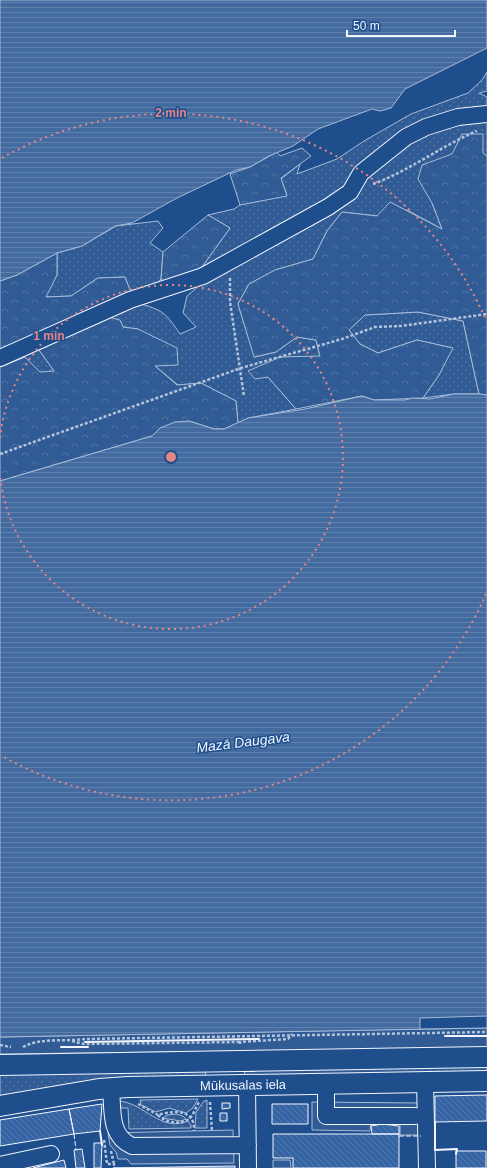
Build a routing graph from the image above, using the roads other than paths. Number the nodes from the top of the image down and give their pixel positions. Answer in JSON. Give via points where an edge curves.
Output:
{"nodes":[{"id":1,"x":484,"y":122,"type":"edge"},
{"id":2,"x":0,"y":358,"type":"edge"},
{"id":3,"x":487,"y":1057,"type":"edge"},
{"id":4,"x":0,"y":1064,"type":"edge"},
{"id":5,"x":487,"y":1081,"type":"edge"},
{"id":6,"x":425,"y":1082,"type":"junction"},
{"id":7,"x":326,"y":1084,"type":"junction"},
{"id":8,"x":247,"y":1085,"type":"junction"},
{"id":9,"x":111,"y":1088,"type":"junction"},
{"id":10,"x":0,"y":1106,"type":"edge"},
{"id":11,"x":415,"y":1116,"type":"dead end"},
{"id":12,"x":248,"y":1145,"type":"junction"},
{"id":13,"x":51,"y":1154,"type":"dead end"},
{"id":14,"x":0,"y":1165,"type":"edge"},
{"id":15,"x":248,"y":1168,"type":"edge"},
{"id":16,"x":427,"y":1168,"type":"edge"}],
"edges":[{"from":1,"to":2,"type":"lane","via":[[458,117],[426,127],[406,137],[362,173],[350,192],[229,262],[203,276],[130,300]]},
{"from":3,"to":4,"type":"main road","name":"Mūkusalas iela"},
{"from":5,"to":6,"type":"main road","name":"Mūkusalas iela"},
{"from":6,"to":7,"type":"main road","name":"Mūkusalas iela"},
{"from":6,"to":16,"type":"lane"},
{"from":7,"to":8,"type":"main road","name":"Mūkusalas iela"},
{"from":7,"to":11,"type":"lane","via":[[326,1116]]},
{"from":8,"to":9,"type":"main road","name":"Mūkusalas iela"},
{"from":8,"to":12,"type":"lane"},
{"from":9,"to":10,"type":"main road","name":"Mūkusalas iela"},
{"from":9,"to":12,"type":"lane","via":[[113,1121],[116,1132],[124,1143],[132,1146]]},
{"from":12,"to":15,"type":"lane"},
{"from":13,"to":14,"type":"lane"}]}
